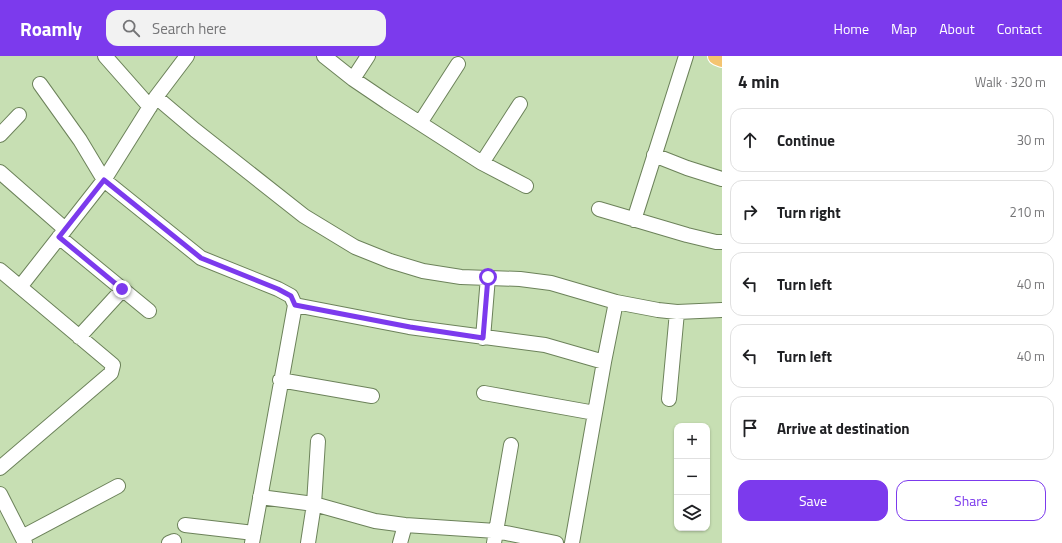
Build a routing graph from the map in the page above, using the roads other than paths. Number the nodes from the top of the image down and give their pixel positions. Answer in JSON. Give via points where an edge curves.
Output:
{"nodes":[{"id":1,"x":105,"y":56,"type":"edge"},
{"id":2,"x":187,"y":56,"type":"edge"},
{"id":3,"x":324,"y":56,"type":"edge"},
{"id":4,"x":368,"y":56,"type":"edge"},
{"id":5,"x":686,"y":56,"type":"edge"},
{"id":6,"x":717,"y":56,"type":"edge"},
{"id":7,"x":722,"y":58,"type":"edge"},
{"id":8,"x":458,"y":64,"type":"dead end"},
{"id":9,"x":354,"y":79,"type":"junction"},
{"id":10,"x":40,"y":84,"type":"dead end"},
{"id":11,"x":153,"y":102,"type":"junction"},
{"id":12,"x":520,"y":104,"type":"dead end"},
{"id":13,"x":19,"y":114,"type":"dead end"},
{"id":14,"x":420,"y":123,"type":"junction"},
{"id":15,"x":0,"y":135,"type":"edge"},
{"id":16,"x":654,"y":155,"type":"junction"},
{"id":17,"x":482,"y":163,"type":"junction"},
{"id":18,"x":0,"y":172,"type":"edge"},
{"id":19,"x":722,"y":179,"type":"edge"},
{"id":20,"x":104,"y":180,"type":"junction"},
{"id":21,"x":526,"y":186,"type":"dead end"},
{"id":22,"x":599,"y":209,"type":"dead end"},
{"id":23,"x":634,"y":220,"type":"junction"},
{"id":24,"x":62,"y":233,"type":"junction"},
{"id":25,"x":722,"y":242,"type":"edge"},
{"id":26,"x":0,"y":270,"type":"edge"},
{"id":27,"x":488,"y":277,"type":"junction"},
{"id":28,"x":20,"y":286,"type":"junction"},
{"id":29,"x":122,"y":289,"type":"junction"},
{"id":30,"x":616,"y":302,"type":"junction"},
{"id":31,"x":295,"y":305,"type":"junction"},
{"id":32,"x":722,"y":310,"type":"edge"},
{"id":33,"x":149,"y":311,"type":"dead end"},
{"id":34,"x":677,"y":312,"type":"junction"},
{"id":35,"x":80,"y":337,"type":"junction"},
{"id":36,"x":483,"y":338,"type":"junction"},
{"id":37,"x":604,"y":362,"type":"junction"},
{"id":38,"x":280,"y":380,"type":"junction"},
{"id":39,"x":484,"y":393,"type":"dead end"},
{"id":40,"x":372,"y":396,"type":"dead end"},
{"id":41,"x":669,"y":399,"type":"dead end"},
{"id":42,"x":595,"y":413,"type":"junction"},
{"id":43,"x":318,"y":441,"type":"dead end"},
{"id":44,"x":511,"y":445,"type":"dead end"},
{"id":45,"x":0,"y":468,"type":"edge"},
{"id":46,"x":118,"y":486,"type":"dead end"},
{"id":47,"x":0,"y":494,"type":"edge"},
{"id":48,"x":260,"y":497,"type":"junction"},
{"id":49,"x":314,"y":504,"type":"junction"},
{"id":50,"x":185,"y":525,"type":"dead end"},
{"id":51,"x":405,"y":525,"type":"junction"},
{"id":52,"x":495,"y":537,"type":"edge"},
{"id":53,"x":253,"y":538,"type":"edge"},
{"id":54,"x":23,"y":540,"type":"edge"},
{"id":55,"x":308,"y":543,"type":"edge"},
{"id":56,"x":400,"y":543,"type":"edge"},
{"id":57,"x":556,"y":543,"type":"edge"},
{"id":58,"x":572,"y":543,"type":"edge"}],
"edges":[{"from":1,"to":11,"type":"street"},
{"from":2,"to":11,"type":"street"},
{"from":3,"to":9,"type":"street"},
{"from":4,"to":9,"type":"street"},
{"from":5,"to":16,"type":"street"},
{"from":6,"to":7,"type":"main road"},
{"from":8,"to":14,"type":"street"},
{"from":9,"to":14,"type":"street"},
{"from":10,"to":20,"type":"street","via":[[80,140]]},
{"from":11,"to":20,"type":"street"},
{"from":11,"to":27,"type":"street","via":[[202,135],[304,216],[355,247],[423,271],[461,277]]},
{"from":12,"to":17,"type":"street"},
{"from":13,"to":15,"type":"street"},
{"from":14,"to":17,"type":"street"},
{"from":16,"to":19,"type":"street"},
{"from":16,"to":23,"type":"street"},
{"from":17,"to":21,"type":"street"},
{"from":18,"to":24,"type":"street"},
{"from":20,"to":24,"type":"street"},
{"from":20,"to":31,"type":"street","via":[[201,258],[278,289],[291,296]]},
{"from":22,"to":23,"type":"street"},
{"from":23,"to":25,"type":"street"},
{"from":24,"to":28,"type":"street"},
{"from":24,"to":29,"type":"street"},
{"from":26,"to":28,"type":"street"},
{"from":27,"to":30,"type":"street","via":[[551,283]]},
{"from":27,"to":36,"type":"street"},
{"from":28,"to":35,"type":"street"},
{"from":29,"to":33,"type":"street"},
{"from":29,"to":35,"type":"street"},
{"from":30,"to":34,"type":"street"},
{"from":30,"to":37,"type":"street"},
{"from":31,"to":36,"type":"street"},
{"from":31,"to":38,"type":"street"},
{"from":32,"to":34,"type":"street"},
{"from":34,"to":41,"type":"street"},
{"from":35,"to":45,"type":"street","via":[[113,365],[111,373]]},
{"from":36,"to":37,"type":"street","via":[[544,345]]},
{"from":37,"to":42,"type":"street"},
{"from":38,"to":40,"type":"street"},
{"from":38,"to":48,"type":"street"},
{"from":39,"to":42,"type":"street"},
{"from":42,"to":58,"type":"street"},
{"from":43,"to":49,"type":"street"},
{"from":44,"to":52,"type":"street"},
{"from":46,"to":54,"type":"street"},
{"from":47,"to":54,"type":"street"},
{"from":48,"to":49,"type":"street"},
{"from":48,"to":53,"type":"street"},
{"from":49,"to":51,"type":"street","via":[[375,521]]},
{"from":49,"to":55,"type":"street"},
{"from":50,"to":53,"type":"street"},
{"from":51,"to":52,"type":"street"},
{"from":51,"to":56,"type":"street"},
{"from":52,"to":57,"type":"street"}]}
